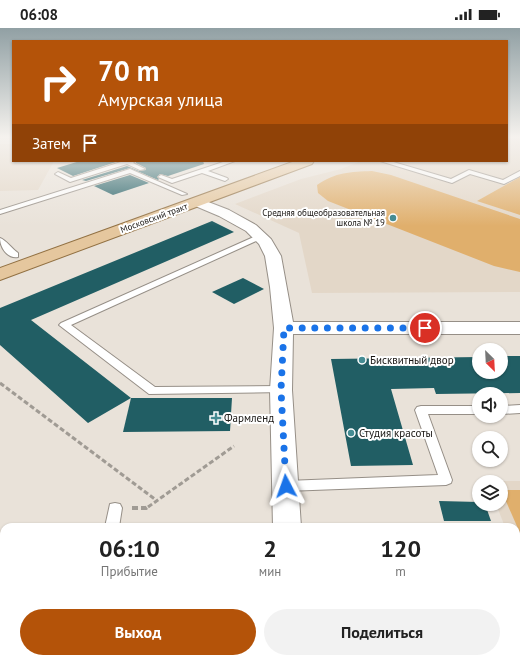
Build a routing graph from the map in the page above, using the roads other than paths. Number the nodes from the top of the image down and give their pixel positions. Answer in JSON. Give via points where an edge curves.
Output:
{"nodes":[{"id":1,"x":114,"y":167,"type":"edge"},
{"id":2,"x":139,"y":167,"type":"edge"},
{"id":3,"x":216,"y":167,"type":"edge"},
{"id":4,"x":261,"y":167,"type":"edge"},
{"id":5,"x":289,"y":167,"type":"edge"},
{"id":6,"x":402,"y":167,"type":"edge"},
{"id":7,"x":203,"y":171,"type":"junction"},
{"id":8,"x":58,"y":174,"type":"dead end"},
{"id":9,"x":520,"y":174,"type":"edge"},
{"id":10,"x":225,"y":180,"type":"junction"},
{"id":11,"x":191,"y":198,"type":"junction"},
{"id":12,"x":0,"y":212,"type":"edge"},
{"id":13,"x":261,"y":237,"type":"junction"},
{"id":14,"x":0,"y":240,"type":"edge"},
{"id":15,"x":7,"y":258,"type":"edge"},
{"id":16,"x":0,"y":274,"type":"edge"},
{"id":17,"x":284,"y":328,"type":"junction"},
{"id":18,"x":520,"y":328,"type":"edge"},
{"id":19,"x":281,"y":390,"type":"junction"},
{"id":20,"x":472,"y":410,"type":"edge"},
{"id":21,"x":508,"y":410,"type":"edge"},
{"id":22,"x":520,"y":410,"type":"edge"},
{"id":23,"x":286,"y":486,"type":"junction"},
{"id":24,"x":116,"y":508,"type":"road end"},
{"id":25,"x":113,"y":523,"type":"edge"},
{"id":26,"x":287,"y":523,"type":"edge"}],
"edges":[{"from":1,"to":8,"type":"lane","via":[[70,180]]},
{"from":2,"to":7,"type":"lane","via":[[172,181]]},
{"from":3,"to":7,"type":"lane"},
{"from":4,"to":10,"type":"main road","name":"Московский тракт"},
{"from":5,"to":11,"type":"main road","name":"Московский тракт"},
{"from":6,"to":9,"type":"lane","via":[[452,181],[469,172],[504,182]]},
{"from":7,"to":10,"type":"lane"},
{"from":10,"to":11,"type":"main road","name":"Московский тракт"},
{"from":11,"to":12,"type":"lane","via":[[130,171]]},
{"from":11,"to":13,"type":"street","via":[[244,223]]},
{"from":11,"to":15,"type":"main road","name":"Московский тракт"},
{"from":11,"to":16,"type":"main road","name":"Московский тракт"},
{"from":13,"to":17,"type":"street","via":[[268,246],[276,268]]},
{"from":13,"to":19,"type":"lane","via":[[64,325],[153,391]]},
{"from":14,"to":15,"type":"lane"},
{"from":17,"to":18,"type":"street"},
{"from":17,"to":19,"type":"street"},
{"from":19,"to":23,"type":"street"},
{"from":20,"to":23,"type":"lane","via":[[422,410],[446,480]]},
{"from":21,"to":22,"type":"lane"},
{"from":23,"to":26,"type":"street"},
{"from":24,"to":25,"type":"lane"}]}
